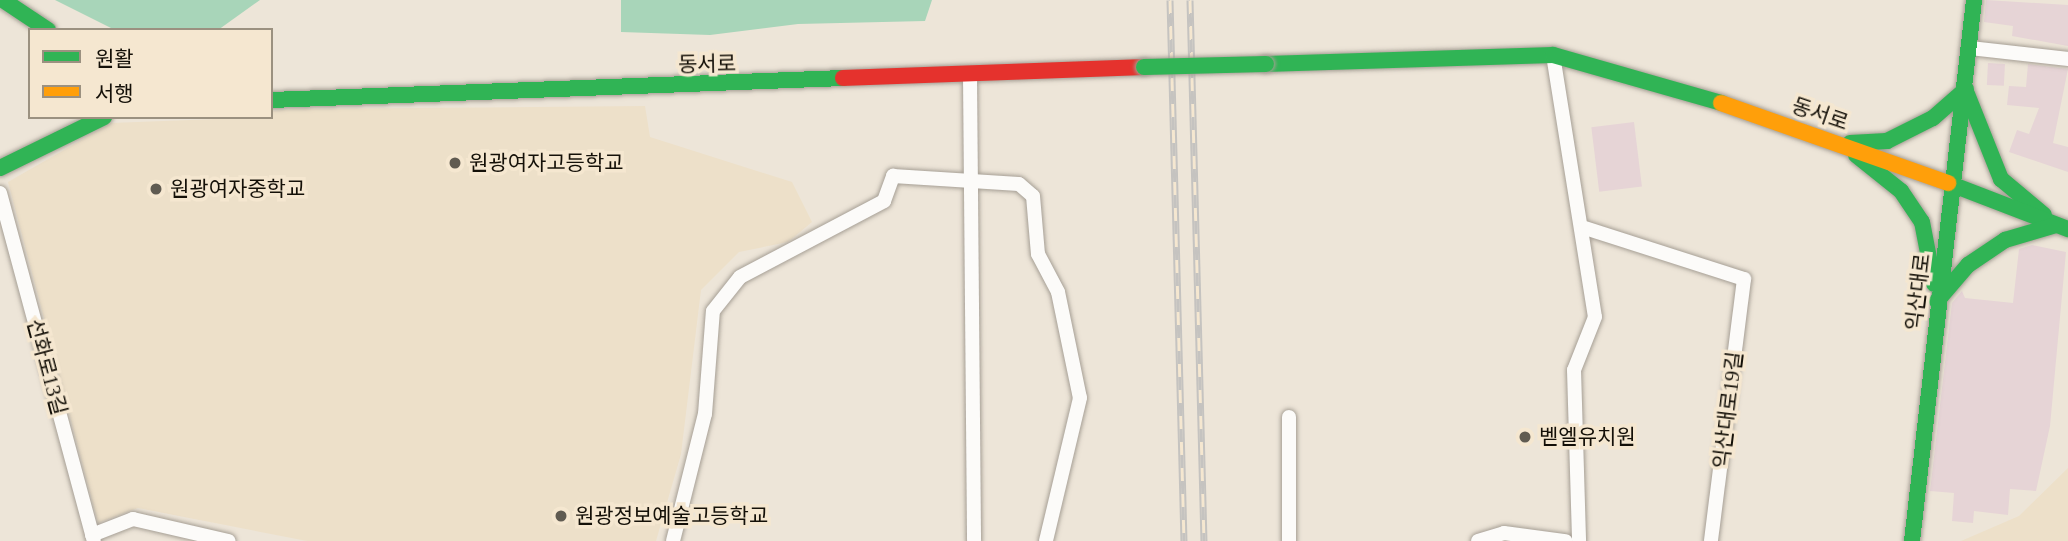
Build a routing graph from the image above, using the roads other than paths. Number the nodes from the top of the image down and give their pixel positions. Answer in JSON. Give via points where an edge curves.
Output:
{"nodes":[{"id":1,"x":3,"y":0,"type":"edge"},
{"id":2,"x":1975,"y":0,"type":"edge"},
{"id":3,"x":45,"y":28,"type":"edge"},
{"id":4,"x":1970,"y":48,"type":"junction"},
{"id":5,"x":1553,"y":55,"type":"junction"},
{"id":6,"x":2068,"y":60,"type":"edge"},
{"id":7,"x":970,"y":76,"type":"junction"},
{"id":8,"x":1966,"y":89,"type":"junction"},
{"id":9,"x":273,"y":100,"type":"edge"},
{"id":10,"x":100,"y":119,"type":"edge"},
{"id":11,"x":1842,"y":143,"type":"junction"},
{"id":12,"x":0,"y":168,"type":"edge"},
{"id":13,"x":971,"y":180,"type":"junction"},
{"id":14,"x":1952,"y":185,"type":"junction"},
{"id":15,"x":0,"y":193,"type":"edge"},
{"id":16,"x":2062,"y":227,"type":"edge"},
{"id":17,"x":1585,"y":228,"type":"junction"},
{"id":18,"x":1937,"y":301,"type":"junction"},
{"id":19,"x":1289,"y":417,"type":"dead end"},
{"id":20,"x":93,"y":538,"type":"edge"},
{"id":21,"x":228,"y":541,"type":"edge"},
{"id":22,"x":673,"y":541,"type":"edge"},
{"id":23,"x":974,"y":541,"type":"edge"},
{"id":24,"x":1046,"y":541,"type":"edge"},
{"id":25,"x":1289,"y":541,"type":"edge"},
{"id":26,"x":1478,"y":541,"type":"edge"},
{"id":27,"x":1565,"y":541,"type":"edge"},
{"id":28,"x":1579,"y":541,"type":"edge"},
{"id":29,"x":1711,"y":541,"type":"edge"},
{"id":30,"x":1912,"y":541,"type":"edge"}],
"edges":[{"from":1,"to":3,"type":"street"},
{"from":2,"to":4,"type":"street","name":"익산대로"},
{"from":4,"to":6,"type":"street"},
{"from":4,"to":8,"type":"street","name":"익산대로"},
{"from":5,"to":7,"type":"street","name":"동서로","bridge":true},
{"from":5,"to":11,"type":"street","name":"동서로","via":[[1632,74]]},
{"from":5,"to":17,"type":"street"},
{"from":7,"to":9,"type":"street","name":"동서로"},
{"from":7,"to":13,"type":"street"},
{"from":8,"to":11,"type":"street","via":[[1933,118],[1887,141]]},
{"from":8,"to":14,"type":"street","name":"익산대로"},
{"from":8,"to":16,"type":"street","via":[[2001,178]]},
{"from":10,"to":12,"type":"street"},
{"from":11,"to":14,"type":"street","name":"동서로"},
{"from":11,"to":18,"type":"street","via":[[1901,191],[1922,222]]},
{"from":13,"to":22,"type":"street","via":[[893,176],[884,201],[740,277],[713,311],[705,414]]},
{"from":13,"to":23,"type":"street"},
{"from":13,"to":24,"type":"street","via":[[1019,184],[1033,196],[1038,254],[1058,292],[1080,398]]},
{"from":14,"to":16,"type":"street","name":"동서로"},
{"from":14,"to":18,"type":"street","name":"익산대로"},
{"from":15,"to":20,"type":"street","name":"선화로13길"},
{"from":16,"to":18,"type":"street","via":[[2005,240],[1968,265]]},
{"from":17,"to":28,"type":"street","via":[[1595,317],[1574,370]]},
{"from":17,"to":29,"type":"street","name":"익산대로19길","via":[[1744,279]]},
{"from":18,"to":30,"type":"street","name":"익산대로"},
{"from":19,"to":25,"type":"street"},
{"from":20,"to":21,"type":"street","via":[[133,519]]},
{"from":26,"to":27,"type":"street","via":[[1504,533]]}]}
